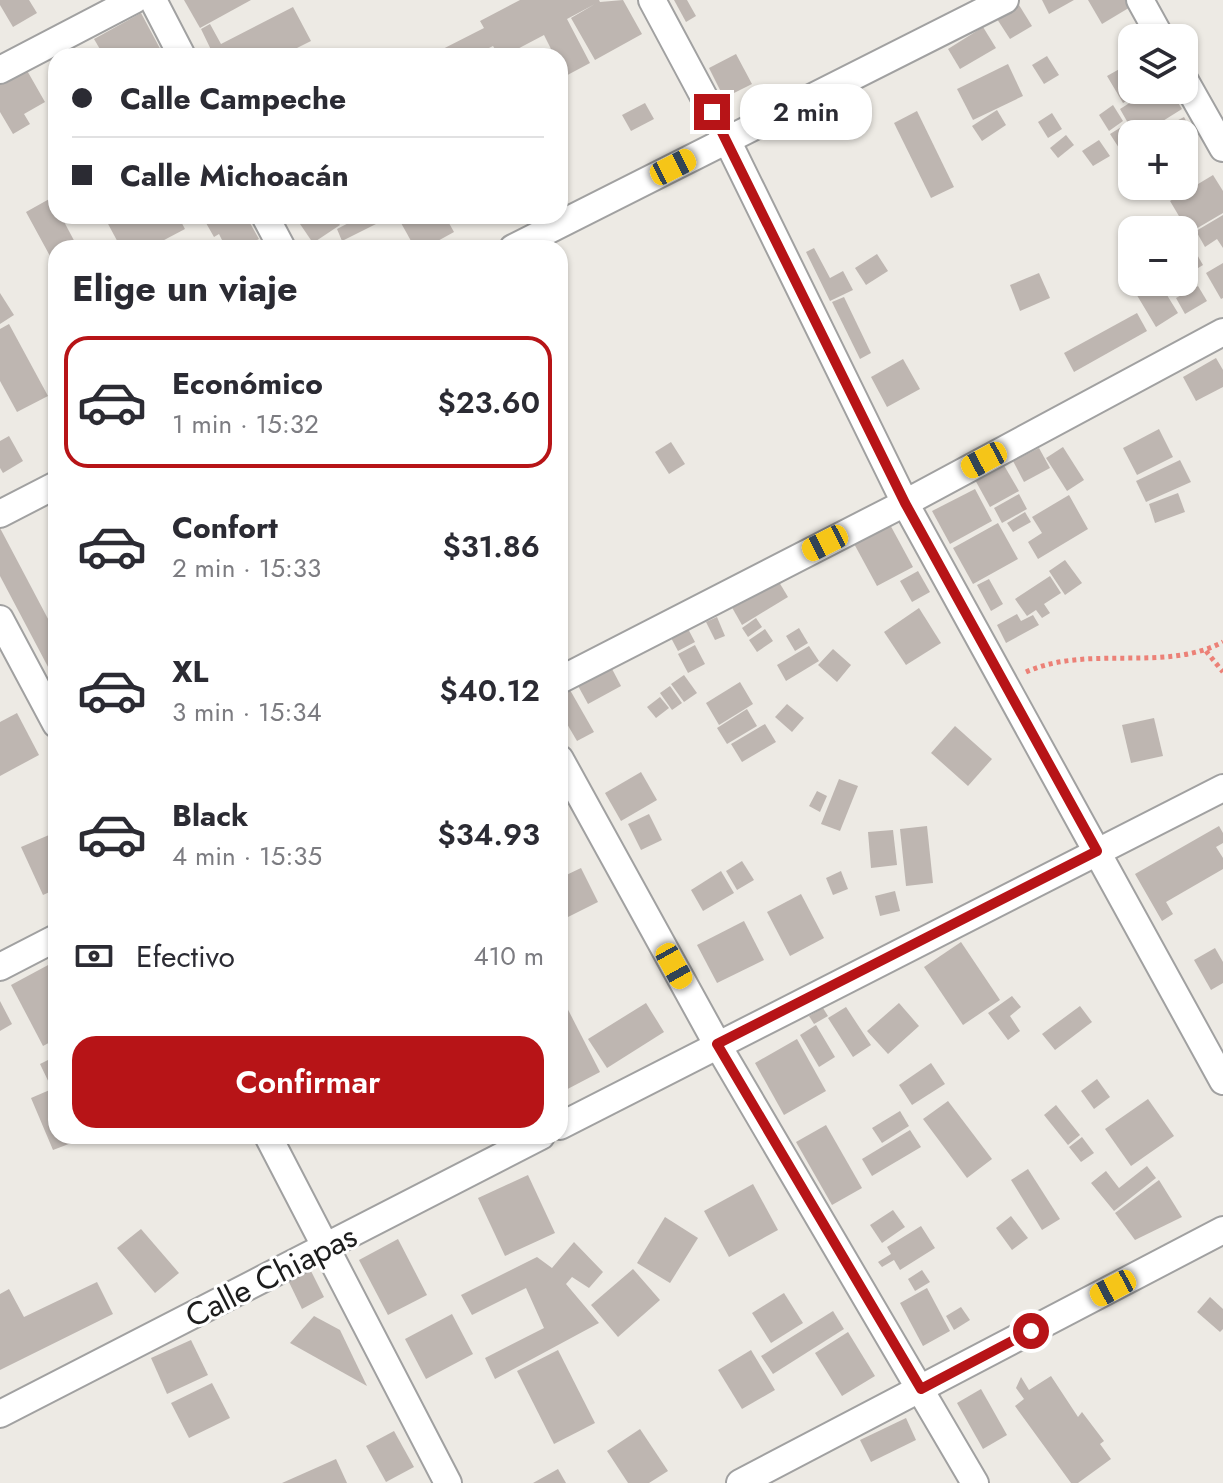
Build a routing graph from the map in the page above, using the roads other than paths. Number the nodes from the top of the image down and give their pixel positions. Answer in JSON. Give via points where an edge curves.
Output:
{"nodes":[{"id":1,"x":134,"y":0,"type":"edge"},
{"id":2,"x":153,"y":0,"type":"edge"},
{"id":3,"x":652,"y":0,"type":"edge"},
{"id":4,"x":1005,"y":0,"type":"edge"},
{"id":5,"x":1140,"y":0,"type":"edge"},
{"id":6,"x":1153,"y":24,"type":"edge"},
{"id":7,"x":178,"y":48,"type":"edge"},
{"id":8,"x":0,"y":70,"type":"edge"},
{"id":9,"x":1198,"y":104,"type":"edge"},
{"id":10,"x":727,"y":140,"type":"junction"},
{"id":11,"x":1223,"y":148,"type":"edge"},
{"id":12,"x":568,"y":220,"type":"edge"},
{"id":13,"x":561,"y":224,"type":"edge"},
{"id":14,"x":529,"y":240,"type":"edge"},
{"id":15,"x":1223,"y":332,"type":"edge"},
{"id":16,"x":48,"y":489,"type":"edge"},
{"id":17,"x":905,"y":503,"type":"junction"},
{"id":18,"x":0,"y":514,"type":"edge"},
{"id":19,"x":0,"y":619,"type":"edge"},
{"id":20,"x":568,"y":676,"type":"edge"},
{"id":21,"x":48,"y":709,"type":"edge"},
{"id":22,"x":568,"y":774,"type":"edge"},
{"id":23,"x":1223,"y":788,"type":"edge"},
{"id":24,"x":1097,"y":851,"type":"junction"},
{"id":25,"x":48,"y":942,"type":"edge"},
{"id":26,"x":0,"y":967,"type":"edge"},
{"id":27,"x":717,"y":1044,"type":"junction"},
{"id":28,"x":1223,"y":1081,"type":"edge"},
{"id":29,"x":568,"y":1122,"type":"edge"},
{"id":30,"x":272,"y":1144,"type":"edge"},
{"id":31,"x":526,"y":1144,"type":"edge"},
{"id":32,"x":1223,"y":1230,"type":"edge"},
{"id":33,"x":325,"y":1249,"type":"junction"},
{"id":34,"x":921,"y":1389,"type":"junction"},
{"id":35,"x":0,"y":1414,"type":"edge"},
{"id":36,"x":448,"y":1483,"type":"edge"},
{"id":37,"x":740,"y":1483,"type":"edge"},
{"id":38,"x":975,"y":1483,"type":"edge"}],
"edges":[{"from":1,"to":8,"type":"street"},
{"from":2,"to":7,"type":"street"},
{"from":3,"to":10,"type":"street"},
{"from":4,"to":10,"type":"street"},
{"from":5,"to":6,"type":"street"},
{"from":9,"to":11,"type":"street"},
{"from":10,"to":12,"type":"street"},
{"from":10,"to":17,"type":"street"},
{"from":13,"to":14,"type":"street"},
{"from":15,"to":17,"type":"street"},
{"from":16,"to":18,"type":"street"},
{"from":17,"to":20,"type":"street"},
{"from":17,"to":24,"type":"street"},
{"from":19,"to":21,"type":"street"},
{"from":22,"to":27,"type":"street"},
{"from":23,"to":24,"type":"street"},
{"from":24,"to":27,"type":"street"},
{"from":24,"to":28,"type":"street"},
{"from":25,"to":26,"type":"street"},
{"from":27,"to":29,"type":"street"},
{"from":27,"to":34,"type":"street"},
{"from":30,"to":33,"type":"street"},
{"from":31,"to":33,"type":"street","name":"Calle Chiapas"},
{"from":32,"to":34,"type":"street"},
{"from":33,"to":35,"type":"street","name":"Calle Chiapas"},
{"from":33,"to":36,"type":"street"},
{"from":34,"to":37,"type":"street"},
{"from":34,"to":38,"type":"street"}]}
